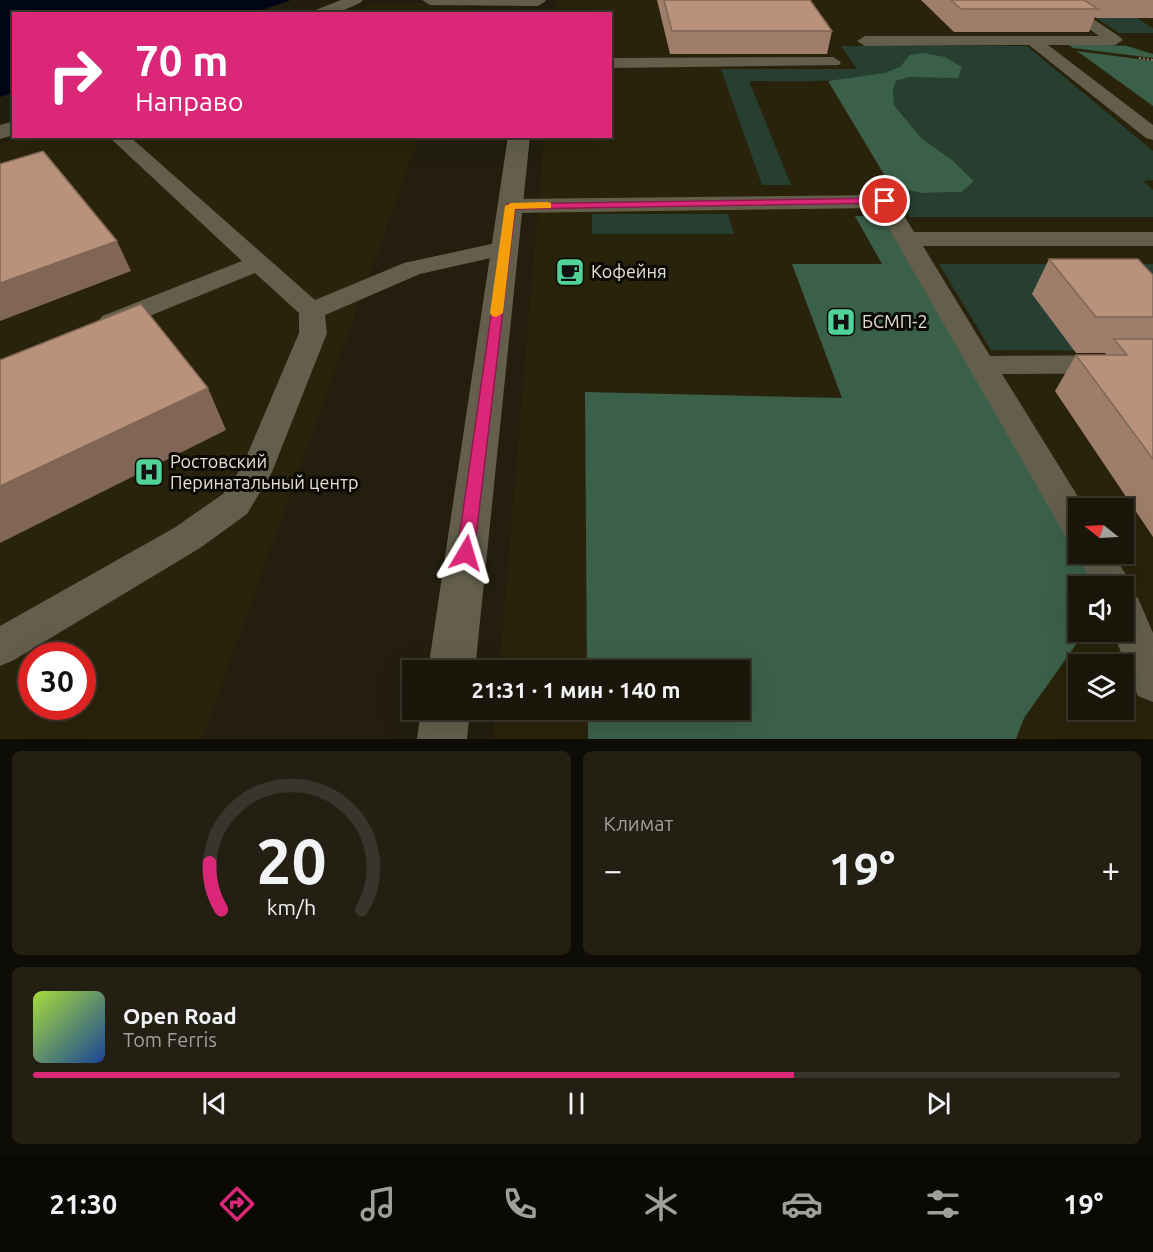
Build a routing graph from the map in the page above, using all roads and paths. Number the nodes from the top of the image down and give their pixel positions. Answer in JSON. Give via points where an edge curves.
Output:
{"nodes":[{"id":1,"x":355,"y":0,"type":"edge"},
{"id":2,"x":430,"y":0,"type":"edge"},
{"id":3,"x":1056,"y":0,"type":"edge"},
{"id":4,"x":537,"y":5,"type":"edge"},
{"id":5,"x":324,"y":12,"type":"edge"},
{"id":6,"x":1032,"y":40,"type":"junction"},
{"id":7,"x":865,"y":41,"type":"dead end"},
{"id":8,"x":833,"y":62,"type":"dead end"},
{"id":9,"x":612,"y":63,"type":"edge"},
{"id":10,"x":1132,"y":117,"type":"junction"},
{"id":11,"x":1153,"y":117,"type":"edge"},
{"id":12,"x":1153,"y":134,"type":"edge"},
{"id":13,"x":119,"y":138,"type":"edge"},
{"id":14,"x":519,"y":138,"type":"edge"},
{"id":15,"x":511,"y":206,"type":"junction"},
{"id":16,"x":907,"y":239,"type":"junction"},
{"id":17,"x":1153,"y":239,"type":"edge"},
{"id":18,"x":505,"y":248,"type":"junction"},
{"id":19,"x":259,"y":263,"type":"junction"},
{"id":20,"x":312,"y":312,"type":"junction"},
{"id":21,"x":86,"y":332,"type":"edge"},
{"id":22,"x":1153,"y":364,"type":"edge"},
{"id":23,"x":982,"y":365,"type":"junction"},
{"id":24,"x":1068,"y":510,"type":"edge"},
{"id":25,"x":1134,"y":635,"type":"edge"},
{"id":26,"x":0,"y":647,"type":"edge"},
{"id":27,"x":452,"y":660,"type":"edge"},
{"id":28,"x":1153,"y":682,"type":"edge"},
{"id":29,"x":445,"y":720,"type":"edge"},
{"id":30,"x":442,"y":739,"type":"edge"}],
"edges":[{"from":1,"to":5,"type":"street"},
{"from":2,"to":4,"type":"street"},
{"from":3,"to":6,"type":"lane","via":[[1115,40]]},
{"from":6,"to":7,"type":"lane"},
{"from":6,"to":10,"type":"lane"},
{"from":8,"to":9,"type":"lane"},
{"from":10,"to":11,"type":"lane"},
{"from":10,"to":12,"type":"lane"},
{"from":13,"to":19,"type":"lane"},
{"from":14,"to":15,"type":"street"},
{"from":15,"to":16,"type":"lane","via":[[885,201]]},
{"from":15,"to":18,"type":"street"},
{"from":16,"to":17,"type":"lane"},
{"from":16,"to":23,"type":"lane"},
{"from":18,"to":20,"type":"lane","via":[[413,268]]},
{"from":18,"to":27,"type":"street"},
{"from":19,"to":20,"type":"lane"},
{"from":19,"to":21,"type":"lane"},
{"from":20,"to":26,"type":"lane","via":[[313,333],[256,472],[235,504],[188,538]]},
{"from":22,"to":23,"type":"lane"},
{"from":23,"to":24,"type":"lane"},
{"from":25,"to":28,"type":"lane"},
{"from":29,"to":30,"type":"street"}]}
